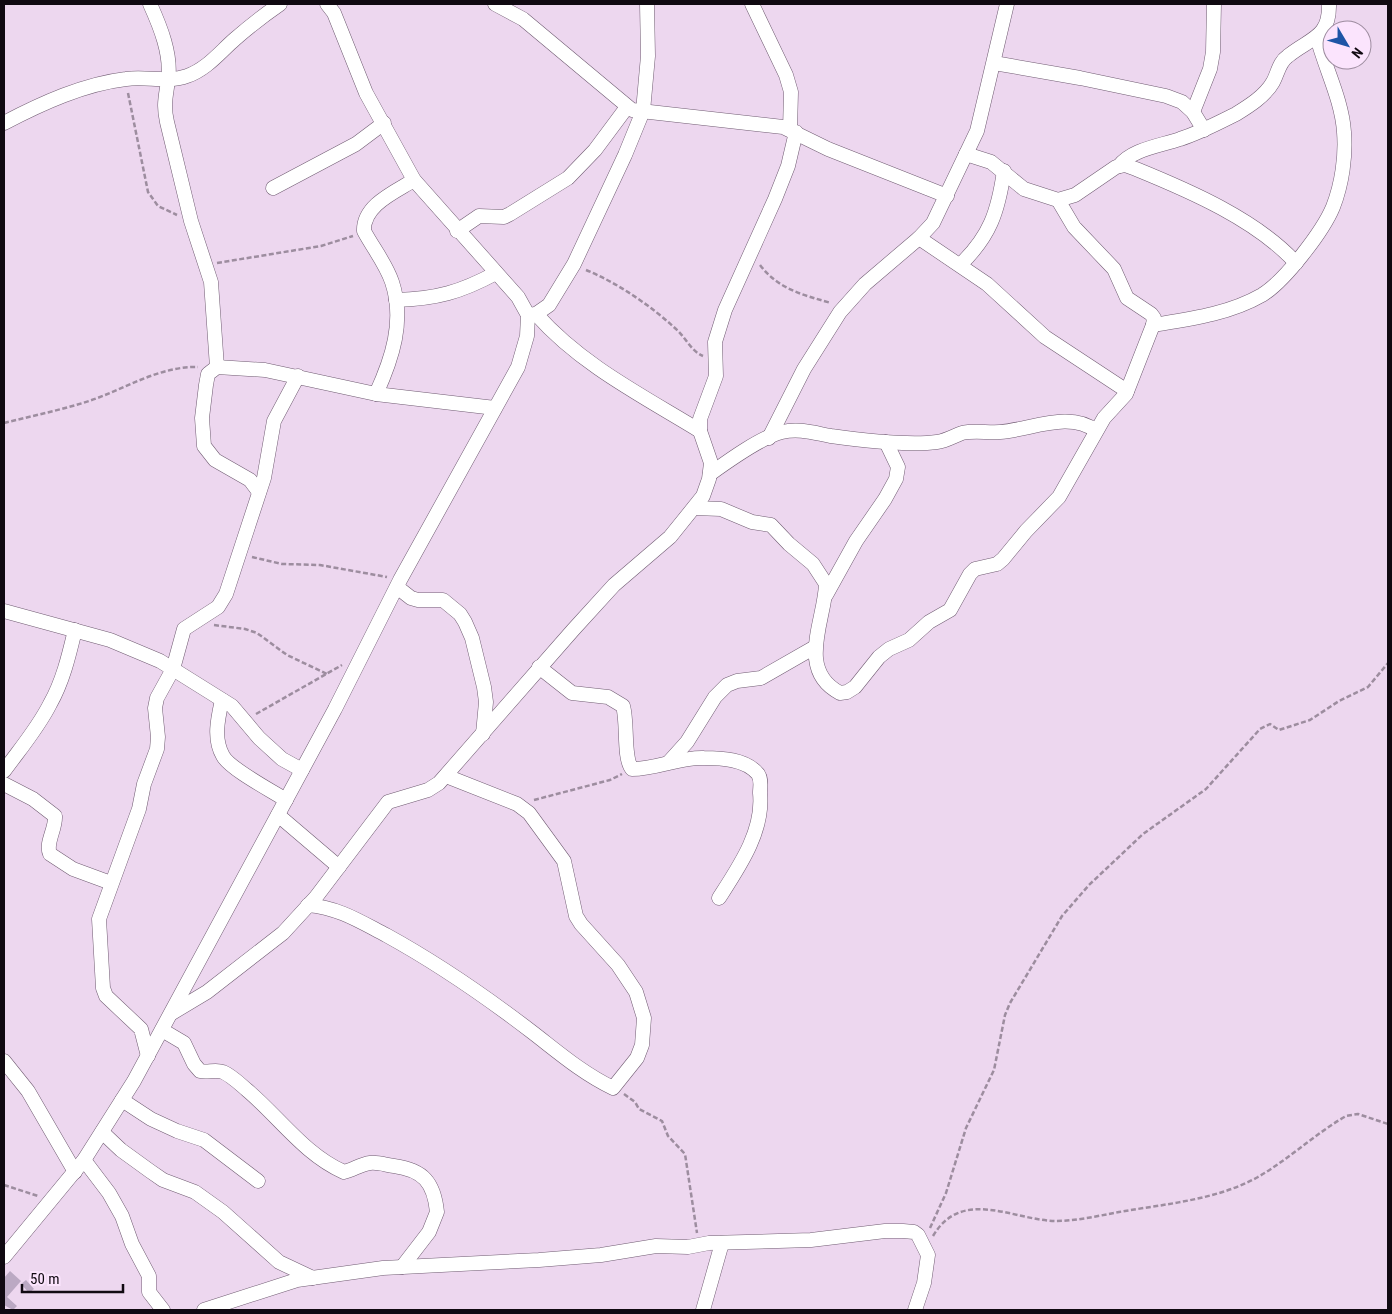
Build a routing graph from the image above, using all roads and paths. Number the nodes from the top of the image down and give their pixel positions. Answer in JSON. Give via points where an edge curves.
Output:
{"nodes":[{"id":1,"x":150,"y":4,"type":"edge"},
{"id":2,"x":280,"y":4,"type":"edge"},
{"id":3,"x":327,"y":4,"type":"edge"},
{"id":4,"x":495,"y":4,"type":"edge"},
{"id":5,"x":647,"y":4,"type":"edge"},
{"id":6,"x":752,"y":4,"type":"edge"},
{"id":7,"x":1007,"y":4,"type":"edge"},
{"id":8,"x":1214,"y":4,"type":"edge"},
{"id":9,"x":1329,"y":4,"type":"edge"},
{"id":10,"x":1317,"y":37,"type":"junction"},
{"id":11,"x":994,"y":63,"type":"junction"},
{"id":12,"x":125,"y":79,"type":"junction"},
{"id":13,"x":168,"y":80,"type":"junction"},
{"id":14,"x":627,"y":107,"type":"junction"},
{"id":15,"x":643,"y":111,"type":"junction"},
{"id":16,"x":1193,"y":112,"type":"junction"},
{"id":17,"x":4,"y":123,"type":"edge"},
{"id":18,"x":384,"y":123,"type":"junction"},
{"id":19,"x":1204,"y":130,"type":"junction"},
{"id":20,"x":793,"y":131,"type":"junction"},
{"id":21,"x":966,"y":154,"type":"junction"},
{"id":22,"x":1119,"y":166,"type":"junction"},
{"id":23,"x":1004,"y":171,"type":"junction"},
{"id":24,"x":414,"y":180,"type":"junction"},
{"id":25,"x":273,"y":188,"type":"dead end"},
{"id":26,"x":947,"y":196,"type":"junction"},
{"id":27,"x":1058,"y":200,"type":"junction"},
{"id":28,"x":191,"y":221,"type":"junction"},
{"id":29,"x":364,"y":231,"type":"junction"},
{"id":30,"x":457,"y":231,"type":"junction"},
{"id":31,"x":919,"y":238,"type":"junction"},
{"id":32,"x":753,"y":248,"type":"junction"},
{"id":33,"x":574,"y":264,"type":"junction"},
{"id":34,"x":1296,"y":264,"type":"junction"},
{"id":35,"x":205,"y":265,"type":"junction"},
{"id":36,"x":960,"y":265,"type":"junction"},
{"id":37,"x":496,"y":273,"type":"junction"},
{"id":38,"x":396,"y":300,"type":"junction"},
{"id":39,"x":845,"y":307,"type":"junction"},
{"id":40,"x":532,"y":315,"type":"junction"},
{"id":41,"x":1153,"y":325,"type":"junction"},
{"id":42,"x":716,"y":360,"type":"junction"},
{"id":43,"x":214,"y":369,"type":"junction"},
{"id":44,"x":298,"y":376,"type":"junction"},
{"id":45,"x":1127,"y":390,"type":"junction"},
{"id":46,"x":376,"y":394,"type":"junction"},
{"id":47,"x":495,"y":408,"type":"junction"},
{"id":48,"x":4,"y":423,"type":"edge"},
{"id":49,"x":700,"y":431,"type":"junction"},
{"id":50,"x":1096,"y":431,"type":"junction"},
{"id":51,"x":769,"y":438,"type":"junction"},
{"id":52,"x":886,"y":442,"type":"junction"},
{"id":53,"x":710,"y":474,"type":"junction"},
{"id":54,"x":259,"y":492,"type":"junction"},
{"id":55,"x":695,"y":508,"type":"junction"},
{"id":56,"x":239,"y":552,"type":"junction"},
{"id":57,"x":399,"y":583,"type":"junction"},
{"id":58,"x":826,"y":595,"type":"junction"},
{"id":59,"x":4,"y":611,"type":"edge"},
{"id":60,"x":202,"y":620,"type":"junction"},
{"id":61,"x":75,"y":630,"type":"junction"},
{"id":62,"x":815,"y":647,"type":"junction"},
{"id":63,"x":363,"y":653,"type":"junction"},
{"id":64,"x":1388,"y":664,"type":"edge"},
{"id":65,"x":540,"y":667,"type":"junction"},
{"id":66,"x":173,"y":669,"type":"junction"},
{"id":67,"x":327,"y":674,"type":"junction"},
{"id":68,"x":222,"y":700,"type":"junction"},
{"id":69,"x":245,"y":720,"type":"junction"},
{"id":70,"x":483,"y":734,"type":"junction"},
{"id":71,"x":669,"y":762,"type":"junction"},
{"id":72,"x":632,"y":769,"type":"junction"},
{"id":73,"x":302,"y":770,"type":"junction"},
{"id":74,"x":4,"y":771,"type":"edge"},
{"id":75,"x":446,"y":776,"type":"junction"},
{"id":76,"x":4,"y":784,"type":"edge"},
{"id":77,"x":286,"y":800,"type":"junction"},
{"id":78,"x":517,"y":804,"type":"junction"},
{"id":79,"x":278,"y":815,"type":"junction"},
{"id":80,"x":339,"y":867,"type":"junction"},
{"id":81,"x":111,"y":883,"type":"junction"},
{"id":82,"x":719,"y":898,"type":"dead end"},
{"id":83,"x":308,"y":905,"type":"junction"},
{"id":84,"x":172,"y":1013,"type":"junction"},
{"id":85,"x":162,"y":1030,"type":"junction"},
{"id":86,"x":148,"y":1056,"type":"junction"},
{"id":87,"x":4,"y":1061,"type":"edge"},
{"id":88,"x":613,"y":1088,"type":"junction"},
{"id":89,"x":122,"y":1100,"type":"junction"},
{"id":90,"x":1388,"y":1124,"type":"edge"},
{"id":91,"x":102,"y":1132,"type":"junction"},
{"id":92,"x":84,"y":1160,"type":"junction"},
{"id":93,"x":75,"y":1172,"type":"junction"},
{"id":94,"x":258,"y":1181,"type":"dead end"},
{"id":95,"x":4,"y":1185,"type":"edge"},
{"id":96,"x":51,"y":1201,"type":"junction"},
{"id":97,"x":722,"y":1243,"type":"junction"},
{"id":98,"x":699,"y":1245,"type":"junction"},
{"id":99,"x":925,"y":1246,"type":"junction"},
{"id":100,"x":4,"y":1257,"type":"edge"},
{"id":101,"x":402,"y":1267,"type":"junction"},
{"id":102,"x":313,"y":1278,"type":"junction"},
{"id":103,"x":163,"y":1310,"type":"edge"},
{"id":104,"x":204,"y":1310,"type":"edge"},
{"id":105,"x":703,"y":1310,"type":"edge"},
{"id":106,"x":916,"y":1310,"type":"edge"}],
"edges":[{"from":1,"to":13,"type":"street","via":[[161,32]]},
{"from":2,"to":13,"type":"street","via":[[260,17],[204,68]]},
{"from":3,"to":18,"type":"street","via":[[334,13],[366,93]]},
{"from":4,"to":14,"type":"street","via":[[522,18]]},
{"from":5,"to":15,"type":"street","via":[[648,56]]},
{"from":6,"to":20,"type":"street","via":[[786,75],[791,92]]},
{"from":7,"to":11,"type":"street"},
{"from":8,"to":16,"type":"street","via":[[1210,69]]},
{"from":9,"to":10,"type":"street","via":[[1329,21]]},
{"from":10,"to":19,"type":"street","via":[[1284,59],[1274,81],[1259,98]]},
{"from":10,"to":34,"type":"street","via":[[1344,130],[1345,155],[1333,208]]},
{"from":11,"to":16,"type":"street","via":[[1166,96],[1182,102]]},
{"from":11,"to":21,"type":"street","via":[[977,131]]},
{"from":12,"to":13,"type":"street","via":[[152,77]]},
{"from":12,"to":17,"type":"street","via":[[60,97]]},
{"from":12,"to":28,"type":"path","via":[[142,170],[151,199],[164,210]]},
{"from":13,"to":28,"type":"street","via":[[164,108]]},
{"from":14,"to":15,"type":"street"},
{"from":14,"to":30,"type":"street","via":[[595,150],[568,178],[504,217],[479,216]]},
{"from":15,"to":20,"type":"street"},
{"from":15,"to":33,"type":"street"},
{"from":16,"to":19,"type":"street"},
{"from":18,"to":24,"type":"street"},
{"from":18,"to":25,"type":"street","via":[[356,144]]},
{"from":19,"to":22,"type":"street","via":[[1130,156]]},
{"from":20,"to":26,"type":"street","via":[[828,149]]},
{"from":20,"to":32,"type":"street","via":[[788,166]]},
{"from":21,"to":23,"type":"street","via":[[992,162]]},
{"from":21,"to":26,"type":"street"},
{"from":22,"to":27,"type":"street","via":[[1075,195]]},
{"from":22,"to":34,"type":"street","via":[[1155,177],[1255,227]]},
{"from":23,"to":27,"type":"street","via":[[1024,189]]},
{"from":23,"to":36,"type":"street","via":[[999,204],[990,226],[980,245]]},
{"from":24,"to":29,"type":"street","via":[[368,213],[363,222]]},
{"from":24,"to":30,"type":"street"},
{"from":26,"to":31,"type":"street","via":[[933,223]]},
{"from":27,"to":41,"type":"street","via":[[1074,227],[1114,269],[1125,295],[1151,314]]},
{"from":28,"to":35,"type":"street"},
{"from":29,"to":35,"type":"path","via":[[321,246]]},
{"from":29,"to":38,"type":"street","via":[[392,282]]},
{"from":30,"to":37,"type":"street"},
{"from":31,"to":36,"type":"street"},
{"from":31,"to":39,"type":"street","via":[[865,284]]},
{"from":32,"to":39,"type":"path","via":[[761,266],[781,286]]},
{"from":32,"to":42,"type":"street","via":[[725,310],[715,342]]},
{"from":33,"to":40,"type":"street","via":[[549,305]]},
{"from":33,"to":42,"type":"path","via":[[614,283],[677,330],[695,352]]},
{"from":34,"to":41,"type":"street","via":[[1264,294],[1235,307],[1199,318]]},
{"from":35,"to":43,"type":"street","via":[[211,282]]},
{"from":36,"to":45,"type":"street","via":[[1004,298],[1045,337]]},
{"from":37,"to":38,"type":"street","via":[[452,294]]},
{"from":37,"to":40,"type":"street"},
{"from":38,"to":46,"type":"street","via":[[395,342],[390,364]]},
{"from":39,"to":51,"type":"street","via":[[823,336]]},
{"from":40,"to":47,"type":"street","via":[[518,367]]},
{"from":40,"to":49,"type":"street","via":[[589,363]]},
{"from":41,"to":45,"type":"street"},
{"from":42,"to":49,"type":"street","via":[[716,376],[700,419]]},
{"from":43,"to":44,"type":"street","via":[[265,370]]},
{"from":43,"to":48,"type":"path","via":[[173,370],[87,402]]},
{"from":43,"to":54,"type":"street","via":[[206,386],[202,418],[204,446],[215,460],[250,480]]},
{"from":44,"to":46,"type":"street"},
{"from":44,"to":54,"type":"street","via":[[274,421]]},
{"from":45,"to":50,"type":"street"},
{"from":46,"to":47,"type":"street"},
{"from":47,"to":57,"type":"street"},
{"from":49,"to":53,"type":"street","via":[[708,449]]},
{"from":50,"to":52,"type":"street","via":[[1074,421],[1001,432],[974,431],[935,442]]},
{"from":50,"to":62,"type":"street","via":[[1059,497],[1010,553],[997,564],[975,569],[965,580],[950,610],[929,622],[910,640],[879,657],[855,687],[840,693],[828,684],[817,664]]},
{"from":51,"to":52,"type":"street","via":[[798,429]]},
{"from":51,"to":53,"type":"street"},
{"from":52,"to":58,"type":"street","via":[[898,467],[896,479]]},
{"from":53,"to":55,"type":"street"},
{"from":54,"to":56,"type":"street"},
{"from":55,"to":58,"type":"street","via":[[721,509],[752,522],[771,525],[813,564],[826,584]]},
{"from":55,"to":65,"type":"street","via":[[670,537],[614,585]]},
{"from":56,"to":57,"type":"path","via":[[262,561],[320,565]]},
{"from":56,"to":60,"type":"street","via":[[226,594],[218,608]]},
{"from":57,"to":63,"type":"street"},
{"from":57,"to":70,"type":"street","via":[[418,600],[443,600],[465,622],[484,687]]},
{"from":58,"to":62,"type":"street"},
{"from":59,"to":61,"type":"street"},
{"from":60,"to":66,"type":"street","via":[[184,629]]},
{"from":60,"to":67,"type":"path","via":[[218,627],[257,633],[287,655]]},
{"from":61,"to":66,"type":"street","via":[[129,647]]},
{"from":61,"to":74,"type":"street","via":[[52,702]]},
{"from":62,"to":71,"type":"street","via":[[761,678],[727,684],[687,742]]},
{"from":63,"to":67,"type":"path"},
{"from":63,"to":73,"type":"street"},
{"from":64,"to":99,"type":"path","via":[[1368,687],[1310,720],[1282,730],[1270,724],[1260,729],[1206,789],[1143,834],[1089,885],[1062,916],[1005,1015],[994,1070],[966,1128]]},
{"from":65,"to":70,"type":"street"},
{"from":65,"to":72,"type":"street","via":[[572,693],[608,697],[623,706],[627,760]]},
{"from":66,"to":68,"type":"street"},
{"from":66,"to":81,"type":"street","via":[[157,698],[157,749]]},
{"from":67,"to":69,"type":"path"},
{"from":68,"to":69,"type":"street"},
{"from":68,"to":77,"type":"street","via":[[217,737],[223,757]]},
{"from":69,"to":73,"type":"street","via":[[271,749]]},
{"from":70,"to":75,"type":"street"},
{"from":71,"to":72,"type":"street"},
{"from":71,"to":82,"type":"street","via":[[705,758],[739,762],[757,773],[761,781],[761,812],[754,833],[739,868]]},
{"from":72,"to":78,"type":"path","via":[[610,780]]},
{"from":73,"to":77,"type":"street"},
{"from":75,"to":78,"type":"street"},
{"from":75,"to":80,"type":"street","via":[[428,790],[388,802]]},
{"from":76,"to":81,"type":"street","via":[[33,799],[55,816],[48,845],[50,854],[73,869]]},
{"from":77,"to":79,"type":"street"},
{"from":78,"to":88,"type":"street","via":[[529,813],[559,852],[568,874],[576,916],[626,976],[641,1001],[645,1032],[642,1045],[637,1058]]},
{"from":79,"to":80,"type":"street"},
{"from":79,"to":84,"type":"street"},
{"from":80,"to":83,"type":"street"},
{"from":81,"to":86,"type":"street","via":[[99,919],[102,988],[106,996],[142,1029]]},
{"from":83,"to":84,"type":"street","via":[[257,955]]},
{"from":83,"to":88,"type":"street","via":[[329,907],[346,914],[420,954],[465,983],[586,1074]]},
{"from":84,"to":85,"type":"street"},
{"from":85,"to":86,"type":"street"},
{"from":85,"to":101,"type":"street","via":[[184,1043],[200,1071],[221,1071],[229,1075],[333,1167],[344,1172],[372,1162],[417,1170],[428,1183],[437,1212],[429,1232]]},
{"from":86,"to":89,"type":"street"},
{"from":87,"to":93,"type":"street","via":[[28,1091]]},
{"from":88,"to":98,"type":"path","via":[[632,1099],[639,1109],[662,1121],[668,1136],[685,1154]]},
{"from":89,"to":91,"type":"street"},
{"from":89,"to":94,"type":"street","via":[[151,1119],[204,1140]]},
{"from":90,"to":99,"type":"path","via":[[1358,1114],[1346,1116],[1257,1177],[1232,1188],[1183,1201],[1054,1221],[992,1209],[966,1211],[939,1227]]},
{"from":91,"to":92,"type":"street"},
{"from":91,"to":102,"type":"street","via":[[163,1180],[195,1192],[279,1262]]},
{"from":92,"to":93,"type":"street"},
{"from":92,"to":103,"type":"street","via":[[122,1216],[149,1276],[149,1292]]},
{"from":93,"to":96,"type":"street"},
{"from":95,"to":96,"type":"path"},
{"from":96,"to":100,"type":"street"},
{"from":97,"to":98,"type":"street"},
{"from":97,"to":99,"type":"street","via":[[811,1240],[903,1231],[914,1232]]},
{"from":97,"to":105,"type":"street"},
{"from":98,"to":101,"type":"street","via":[[656,1246],[602,1255],[539,1260]]},
{"from":99,"to":106,"type":"street","via":[[927,1269]]},
{"from":101,"to":102,"type":"street"},
{"from":102,"to":104,"type":"street","via":[[297,1280]]}]}
